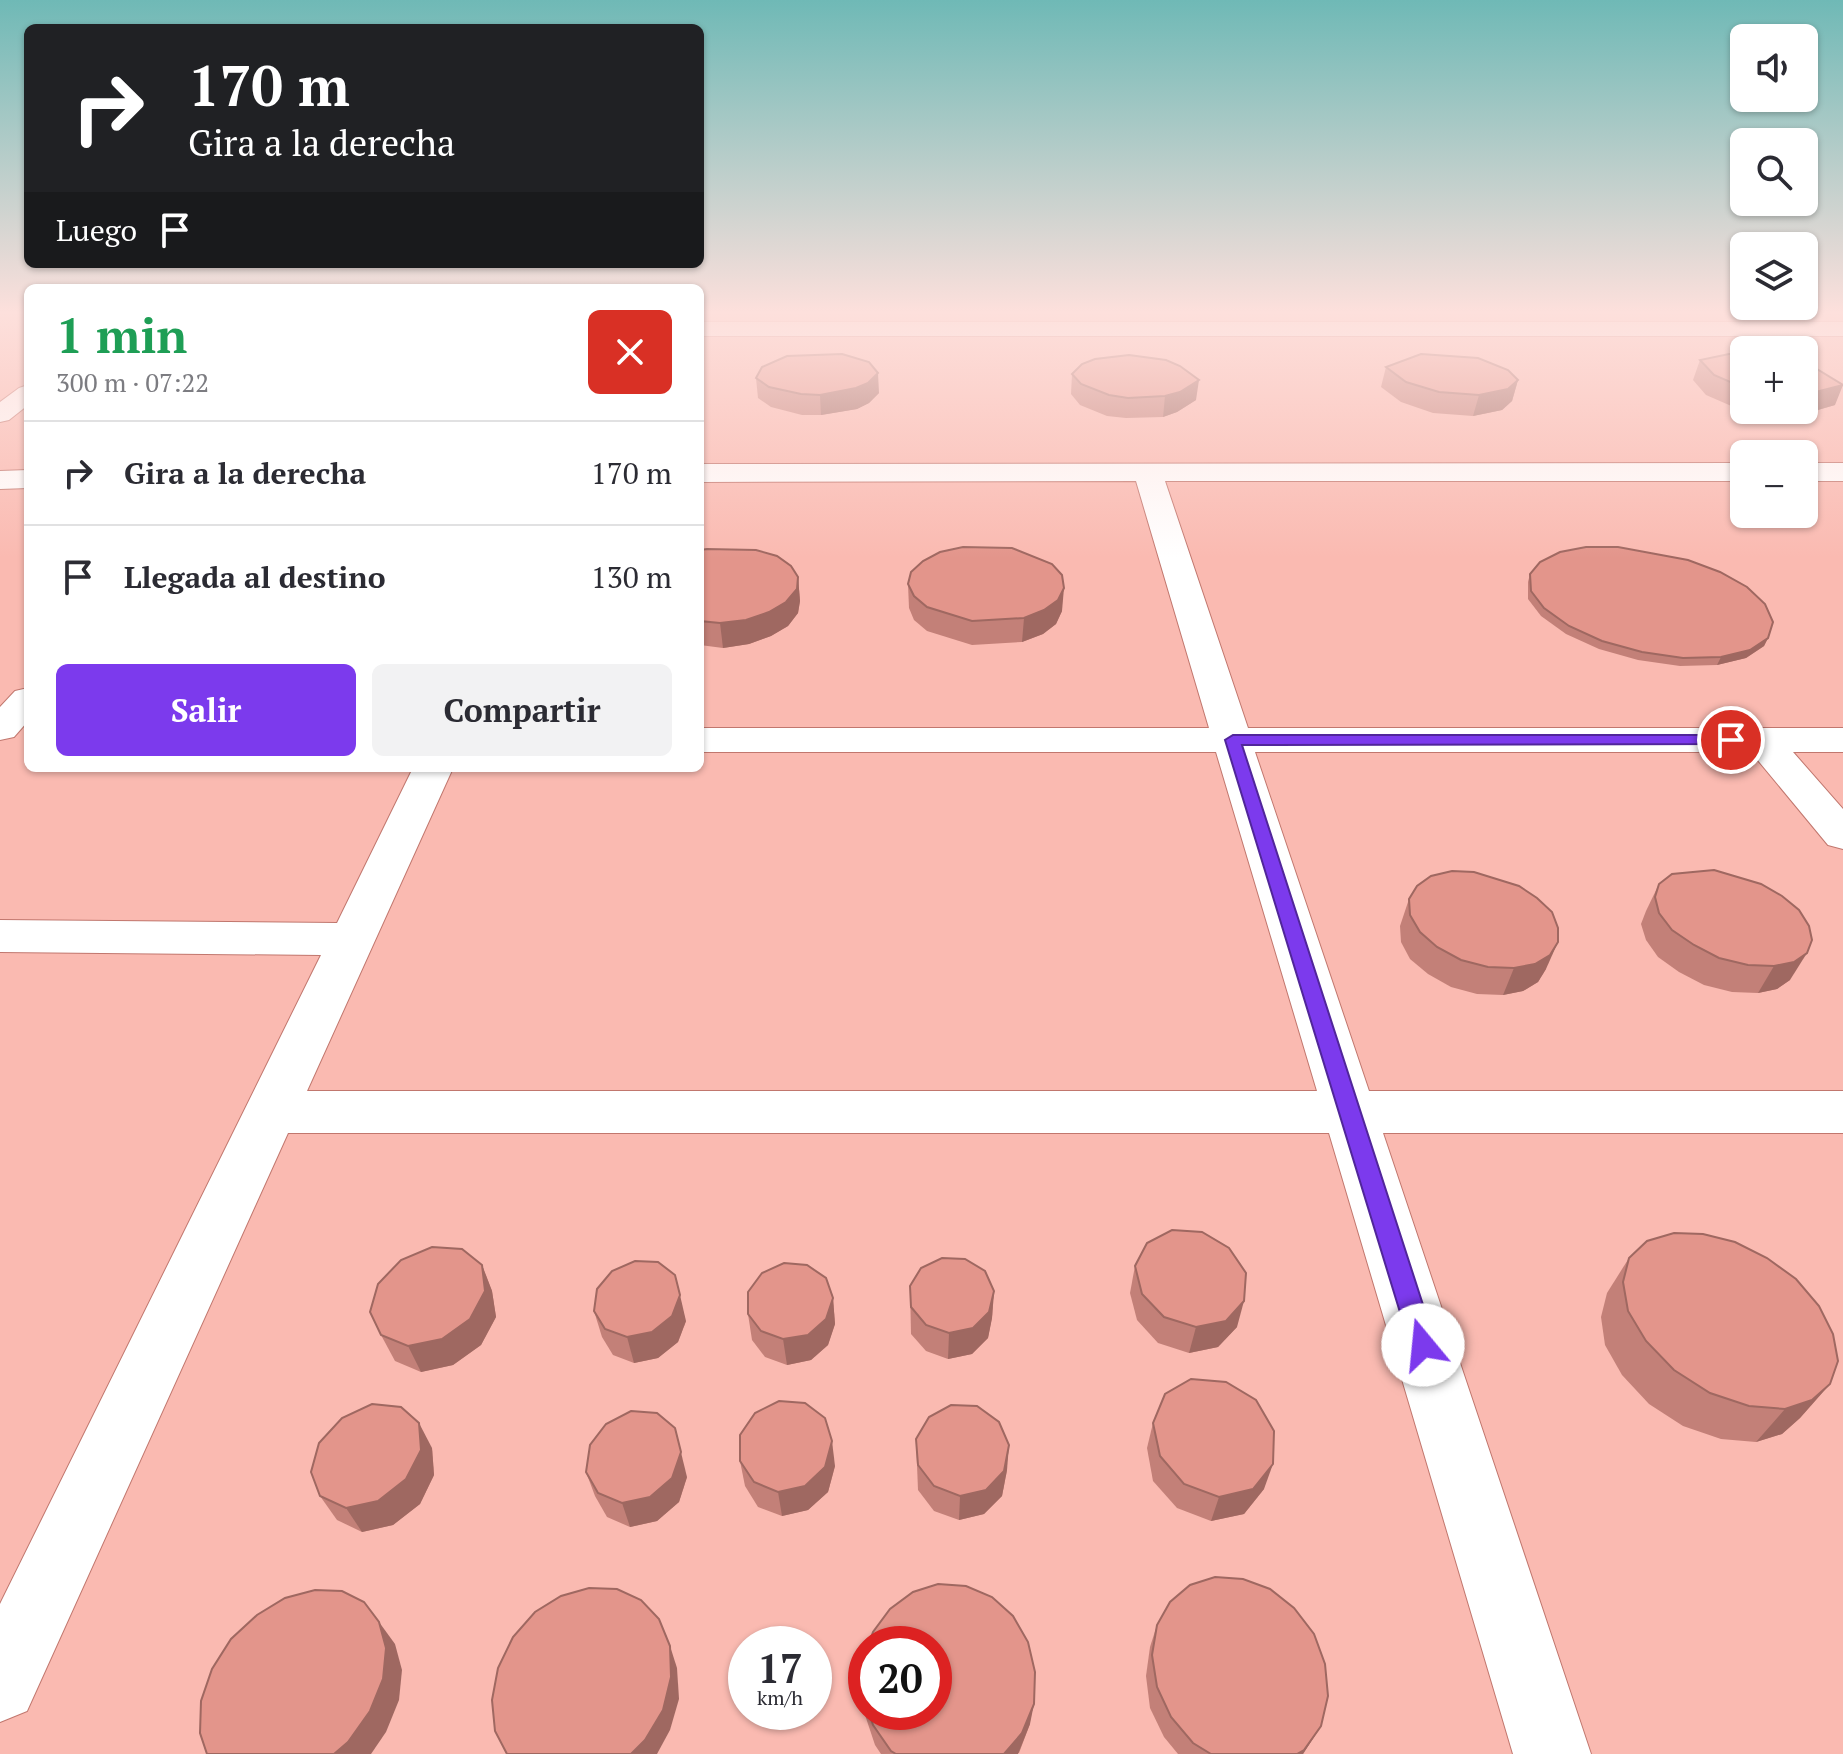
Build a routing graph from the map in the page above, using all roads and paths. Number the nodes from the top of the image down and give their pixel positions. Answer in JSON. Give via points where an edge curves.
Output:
{"nodes":[{"id":1,"x":24,"y":396,"type":"edge"},
{"id":2,"x":0,"y":414,"type":"edge"},
{"id":3,"x":1730,"y":472,"type":"edge"},
{"id":4,"x":1818,"y":472,"type":"edge"},
{"id":5,"x":1843,"y":472,"type":"edge"},
{"id":6,"x":704,"y":473,"type":"edge"},
{"id":7,"x":1148,"y":473,"type":"junction"},
{"id":8,"x":24,"y":479,"type":"edge"},
{"id":9,"x":0,"y":480,"type":"edge"},
{"id":10,"x":24,"y":703,"type":"edge"},
{"id":11,"x":0,"y":729,"type":"edge"},
{"id":12,"x":0,"y":740,"type":"edge"},
{"id":13,"x":24,"y":740,"type":"edge"},
{"id":14,"x":704,"y":740,"type":"edge"},
{"id":15,"x":1233,"y":740,"type":"junction"},
{"id":16,"x":1762,"y":740,"type":"junction"},
{"id":17,"x":1843,"y":740,"type":"edge"},
{"id":18,"x":431,"y":772,"type":"edge"},
{"id":19,"x":1843,"y":836,"type":"edge"},
{"id":20,"x":0,"y":936,"type":"edge"},
{"id":21,"x":353,"y":939,"type":"junction"},
{"id":22,"x":271,"y":1112,"type":"junction"},
{"id":23,"x":1349,"y":1112,"type":"junction"},
{"id":24,"x":1843,"y":1112,"type":"edge"},
{"id":25,"x":0,"y":1684,"type":"edge"},
{"id":26,"x":1552,"y":1754,"type":"edge"}],
"edges":[{"from":1,"to":2,"type":"lane"},
{"from":3,"to":7,"type":"lane"},
{"from":4,"to":5,"type":"lane"},
{"from":6,"to":7,"type":"lane"},
{"from":7,"to":15,"type":"lane"},
{"from":8,"to":9,"type":"lane"},
{"from":10,"to":11,"type":"lane"},
{"from":12,"to":13,"type":"lane"},
{"from":14,"to":15,"type":"lane"},
{"from":15,"to":16,"type":"lane"},
{"from":15,"to":23,"type":"lane"},
{"from":16,"to":17,"type":"lane"},
{"from":16,"to":19,"type":"lane"},
{"from":18,"to":21,"type":"lane"},
{"from":20,"to":21,"type":"lane"},
{"from":21,"to":22,"type":"lane"},
{"from":22,"to":23,"type":"lane"},
{"from":22,"to":25,"type":"lane"},
{"from":23,"to":24,"type":"lane"},
{"from":23,"to":26,"type":"lane"}]}
